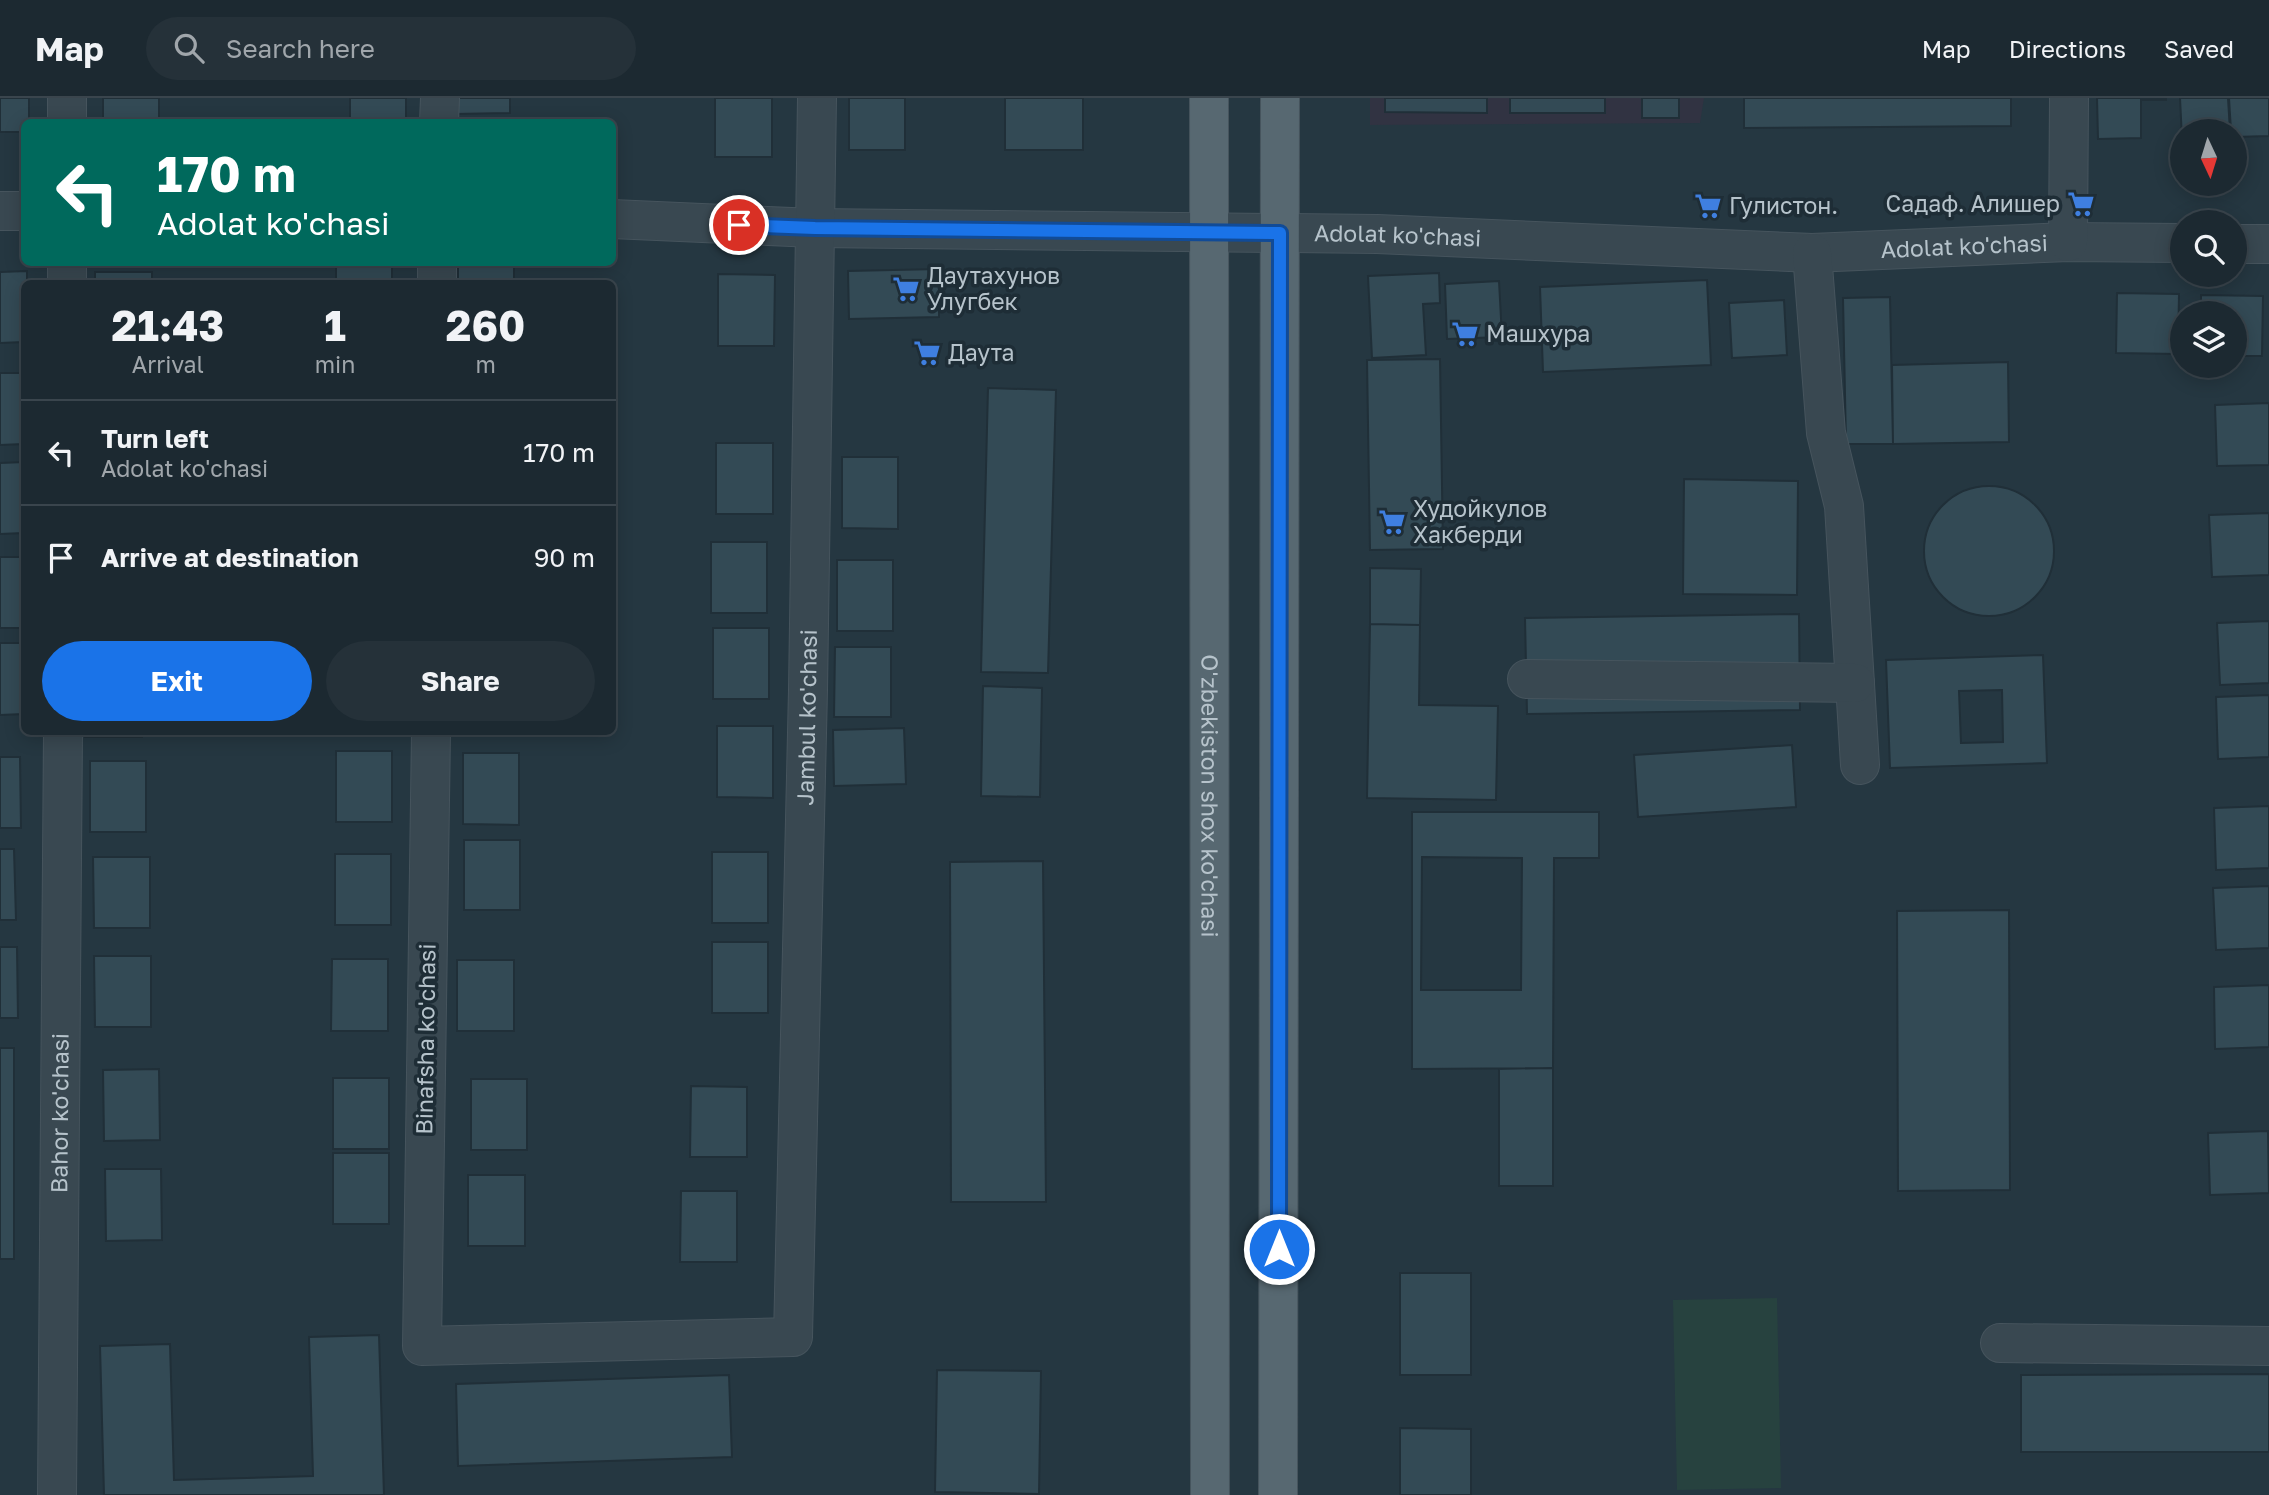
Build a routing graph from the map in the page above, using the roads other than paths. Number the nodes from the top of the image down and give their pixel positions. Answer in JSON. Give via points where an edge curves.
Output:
{"nodes":[{"id":1,"x":67,"y":98,"type":"edge"},
{"id":2,"x":440,"y":98,"type":"edge"},
{"id":3,"x":817,"y":98,"type":"edge"},
{"id":4,"x":1209,"y":98,"type":"edge"},
{"id":5,"x":1280,"y":98,"type":"edge"},
{"id":6,"x":2069,"y":98,"type":"edge"},
{"id":7,"x":67,"y":119,"type":"edge"},
{"id":8,"x":439,"y":119,"type":"edge"},
{"id":9,"x":0,"y":211,"type":"edge"},
{"id":10,"x":21,"y":211,"type":"edge"},
{"id":11,"x":616,"y":219,"type":"edge"},
{"id":12,"x":815,"y":228,"type":"junction"},
{"id":13,"x":1209,"y":233,"type":"junction"},
{"id":14,"x":1280,"y":233,"type":"junction"},
{"id":15,"x":2068,"y":242,"type":"junction"},
{"id":16,"x":2170,"y":243,"type":"edge"},
{"id":17,"x":2247,"y":244,"type":"edge"},
{"id":18,"x":2269,"y":244,"type":"edge"},
{"id":19,"x":1812,"y":253,"type":"junction"},
{"id":20,"x":1527,"y":679,"type":"dead end"},
{"id":21,"x":1855,"y":683,"type":"junction"},
{"id":22,"x":63,"y":735,"type":"edge"},
{"id":23,"x":431,"y":735,"type":"edge"},
{"id":24,"x":1860,"y":765,"type":"dead end"},
{"id":25,"x":2000,"y":1343,"type":"dead end"},
{"id":26,"x":422,"y":1346,"type":"joint"},
{"id":27,"x":2269,"y":1346,"type":"edge"},
{"id":28,"x":57,"y":1495,"type":"edge"},
{"id":29,"x":1210,"y":1495,"type":"edge"},
{"id":30,"x":1278,"y":1495,"type":"edge"}],
"edges":[{"from":1,"to":7,"type":"street"},
{"from":2,"to":8,"type":"street"},
{"from":3,"to":12,"type":"street","name":"Jambul ko'chasi"},
{"from":4,"to":13,"type":"main road","name":"O'zbekiston shox ko'chasi"},
{"from":5,"to":14,"type":"main road"},
{"from":6,"to":15,"type":"street"},
{"from":9,"to":10,"type":"street"},
{"from":11,"to":12,"type":"street","name":"Adolat ko'chasi"},
{"from":12,"to":13,"type":"street","name":"Adolat ko'chasi"},
{"from":12,"to":26,"type":"street","name":"Jambul ko'chasi","via":[[793,1337]]},
{"from":13,"to":14,"type":"street","name":"Adolat ko'chasi"},
{"from":13,"to":29,"type":"main road","name":"O'zbekiston shox ko'chasi"},
{"from":14,"to":19,"type":"street","name":"Adolat ko'chasi"},
{"from":14,"to":30,"type":"main road"},
{"from":15,"to":16,"type":"street","name":"Adolat ko'chasi"},
{"from":15,"to":19,"type":"street","name":"Adolat ko'chasi"},
{"from":17,"to":18,"type":"street"},
{"from":19,"to":21,"type":"street","via":[[1826,433],[1844,506]]},
{"from":20,"to":21,"type":"street"},
{"from":21,"to":24,"type":"street"},
{"from":22,"to":28,"type":"street","name":"Bahor ko'chasi"},
{"from":23,"to":26,"type":"street","name":"Binafsha ko'chasi"},
{"from":25,"to":27,"type":"street"}]}
